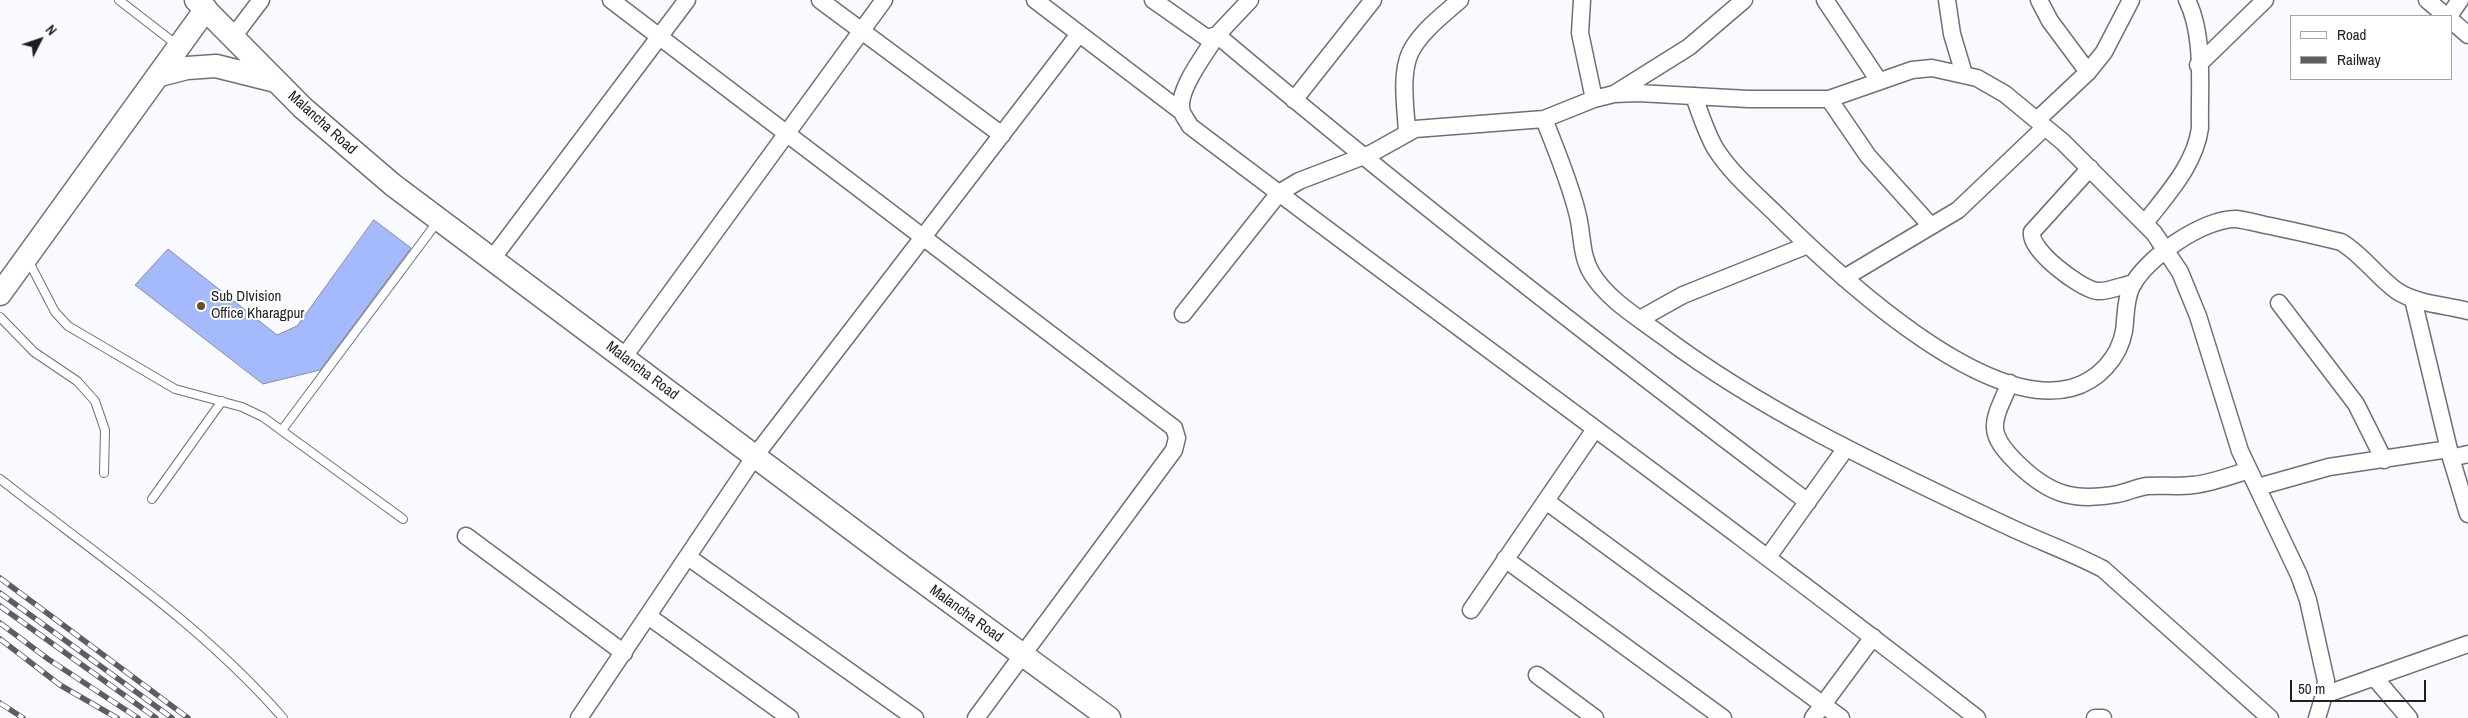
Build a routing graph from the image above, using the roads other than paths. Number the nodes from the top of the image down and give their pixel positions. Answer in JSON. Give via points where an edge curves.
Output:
{"nodes":[{"id":1,"x":119,"y":0,"type":"edge"},
{"id":2,"x":261,"y":0,"type":"edge"},
{"id":3,"x":612,"y":0,"type":"edge"},
{"id":4,"x":687,"y":0,"type":"edge"},
{"id":5,"x":820,"y":0,"type":"edge"},
{"id":6,"x":884,"y":0,"type":"edge"},
{"id":7,"x":1036,"y":0,"type":"edge"},
{"id":8,"x":1152,"y":0,"type":"edge"},
{"id":9,"x":1250,"y":0,"type":"edge"},
{"id":10,"x":1373,"y":0,"type":"edge"},
{"id":11,"x":1460,"y":0,"type":"edge"},
{"id":12,"x":1582,"y":0,"type":"edge"},
{"id":13,"x":1744,"y":0,"type":"edge"},
{"id":14,"x":1825,"y":0,"type":"edge"},
{"id":15,"x":1947,"y":0,"type":"edge"},
{"id":16,"x":2038,"y":0,"type":"edge"},
{"id":17,"x":2131,"y":0,"type":"edge"},
{"id":18,"x":2187,"y":0,"type":"edge"},
{"id":19,"x":2265,"y":0,"type":"edge"},
{"id":20,"x":2427,"y":0,"type":"edge"},
{"id":21,"x":2460,"y":0,"type":"edge"},
{"id":22,"x":201,"y":5,"type":"edge"},
{"id":23,"x":2446,"y":15,"type":"edge"},
{"id":24,"x":2448,"y":15,"type":"edge"},
{"id":25,"x":2453,"y":22,"type":"edge"},
{"id":26,"x":861,"y":31,"type":"junction"},
{"id":27,"x":1080,"y":34,"type":"junction"},
{"id":28,"x":660,"y":36,"type":"junction"},
{"id":29,"x":1217,"y":36,"type":"junction"},
{"id":30,"x":2468,"y":36,"type":"edge"},
{"id":31,"x":233,"y":37,"type":"junction"},
{"id":32,"x":180,"y":47,"type":"junction"},
{"id":33,"x":2198,"y":66,"type":"junction"},
{"id":34,"x":2088,"y":72,"type":"junction"},
{"id":35,"x":1964,"y":74,"type":"junction"},
{"id":36,"x":160,"y":75,"type":"junction"},
{"id":37,"x":277,"y":82,"type":"junction"},
{"id":38,"x":1879,"y":82,"type":"junction"},
{"id":39,"x":1614,"y":94,"type":"junction"},
{"id":40,"x":1694,"y":96,"type":"junction"},
{"id":41,"x":1594,"y":99,"type":"junction"},
{"id":42,"x":1829,"y":99,"type":"junction"},
{"id":43,"x":1294,"y":100,"type":"junction"},
{"id":44,"x":1182,"y":112,"type":"junction"},
{"id":45,"x":1544,"y":119,"type":"junction"},
{"id":46,"x":2041,"y":124,"type":"junction"},
{"id":47,"x":1407,"y":133,"type":"junction"},
{"id":48,"x":786,"y":134,"type":"junction"},
{"id":49,"x":1002,"y":135,"type":"junction"},
{"id":50,"x":1361,"y":157,"type":"junction"},
{"id":51,"x":2090,"y":168,"type":"junction"},
{"id":52,"x":1279,"y":193,"type":"junction"},
{"id":53,"x":439,"y":219,"type":"junction"},
{"id":54,"x":2145,"y":223,"type":"junction"},
{"id":55,"x":1931,"y":226,"type":"junction"},
{"id":56,"x":923,"y":238,"type":"junction"},
{"id":57,"x":1808,"y":245,"type":"junction"},
{"id":58,"x":2167,"y":249,"type":"junction"},
{"id":59,"x":26,"y":256,"type":"junction"},
{"id":60,"x":492,"y":259,"type":"junction"},
{"id":61,"x":1844,"y":278,"type":"junction"},
{"id":62,"x":2134,"y":283,"type":"junction"},
{"id":63,"x":0,"y":294,"type":"edge"},
{"id":64,"x":2468,"y":296,"type":"edge"},
{"id":65,"x":2413,"y":299,"type":"junction"},
{"id":66,"x":2279,"y":303,"type":"dead end"},
{"id":67,"x":2448,"y":306,"type":"junction"},
{"id":68,"x":2468,"y":311,"type":"edge"},
{"id":69,"x":1183,"y":314,"type":"dead end"},
{"id":70,"x":0,"y":317,"type":"edge"},
{"id":71,"x":1640,"y":319,"type":"junction"},
{"id":72,"x":623,"y":358,"type":"junction"},
{"id":73,"x":2010,"y":383,"type":"junction"},
{"id":74,"x":222,"y":401,"type":"junction"},
{"id":75,"x":1596,"y":429,"type":"junction"},
{"id":76,"x":282,"y":430,"type":"junction"},
{"id":77,"x":1846,"y":448,"type":"junction"},
{"id":78,"x":2450,"y":454,"type":"junction"},
{"id":79,"x":2468,"y":454,"type":"edge"},
{"id":80,"x":755,"y":456,"type":"junction"},
{"id":81,"x":2384,"y":460,"type":"junction"},
{"id":82,"x":2249,"y":470,"type":"junction"},
{"id":83,"x":104,"y":473,"type":"dead end"},
{"id":84,"x":0,"y":479,"type":"edge"},
{"id":85,"x":2258,"y":487,"type":"junction"},
{"id":86,"x":152,"y":499,"type":"dead end"},
{"id":87,"x":1546,"y":501,"type":"junction"},
{"id":88,"x":1808,"y":502,"type":"junction"},
{"id":89,"x":2468,"y":514,"type":"edge"},
{"id":90,"x":403,"y":519,"type":"dead end"},
{"id":91,"x":466,"y":536,"type":"dead end"},
{"id":92,"x":688,"y":557,"type":"junction"},
{"id":93,"x":1768,"y":557,"type":"junction"},
{"id":94,"x":1505,"y":559,"type":"junction"},
{"id":95,"x":1471,"y":610,"type":"dead end"},
{"id":96,"x":648,"y":616,"type":"junction"},
{"id":97,"x":1873,"y":637,"type":"junction"},
{"id":98,"x":2468,"y":644,"type":"edge"},
{"id":99,"x":624,"y":653,"type":"junction"},
{"id":100,"x":1022,"y":654,"type":"junction"},
{"id":101,"x":1537,"y":675,"type":"dead end"},
{"id":102,"x":2374,"y":678,"type":"junction"},
{"id":103,"x":2324,"y":695,"type":"junction"},
{"id":104,"x":1823,"y":705,"type":"junction"},
{"id":105,"x":283,"y":718,"type":"edge"},
{"id":106,"x":579,"y":718,"type":"edge"},
{"id":107,"x":790,"y":718,"type":"edge"},
{"id":108,"x":915,"y":718,"type":"edge"},
{"id":109,"x":976,"y":718,"type":"edge"},
{"id":110,"x":1109,"y":718,"type":"edge"},
{"id":111,"x":1595,"y":718,"type":"edge"},
{"id":112,"x":1723,"y":718,"type":"edge"},
{"id":113,"x":1813,"y":718,"type":"edge"},
{"id":114,"x":1841,"y":718,"type":"edge"},
{"id":115,"x":1977,"y":718,"type":"edge"},
{"id":116,"x":2095,"y":718,"type":"edge"},
{"id":117,"x":2103,"y":718,"type":"edge"},
{"id":118,"x":2270,"y":718,"type":"edge"},
{"id":119,"x":2317,"y":718,"type":"edge"},
{"id":120,"x":2409,"y":718,"type":"edge"}],
"edges":[{"from":1,"to":32,"type":"lane"},
{"from":2,"to":31,"type":"street"},
{"from":3,"to":28,"type":"street"},
{"from":4,"to":28,"type":"street"},
{"from":5,"to":26,"type":"street"},
{"from":6,"to":26,"type":"street"},
{"from":7,"to":27,"type":"street"},
{"from":8,"to":29,"type":"street","via":[[1196,32],[1207,38]]},
{"from":9,"to":29,"type":"street"},
{"from":10,"to":43,"type":"street"},
{"from":11,"to":47,"type":"street","via":[[1417,42],[1410,54],[1405,74]]},
{"from":12,"to":41,"type":"street","via":[[1580,33]]},
{"from":13,"to":39,"type":"street","via":[[1689,47]]},
{"from":14,"to":38,"type":"street"},
{"from":15,"to":35,"type":"street","via":[[1952,34]]},
{"from":16,"to":34,"type":"street"},
{"from":17,"to":34,"type":"street","via":[[2104,52]]},
{"from":18,"to":33,"type":"street","via":[[2200,42]]},
{"from":19,"to":33,"type":"street"},
{"from":20,"to":23,"type":"street"},
{"from":21,"to":24,"type":"street"},
{"from":22,"to":31,"type":"main road","name":"Malancha Road"},
{"from":22,"to":32,"type":"main road"},
{"from":25,"to":30,"type":"street"},
{"from":26,"to":48,"type":"street"},
{"from":26,"to":49,"type":"street"},
{"from":27,"to":44,"type":"street"},
{"from":27,"to":49,"type":"street"},
{"from":28,"to":48,"type":"street"},
{"from":28,"to":60,"type":"street"},
{"from":29,"to":43,"type":"street"},
{"from":29,"to":44,"type":"street","via":[[1188,83],[1181,99]]},
{"from":31,"to":37,"type":"main road","name":"Malancha Road"},
{"from":32,"to":36,"type":"main road"},
{"from":33,"to":54,"type":"street","via":[[2200,128],[2194,153],[2176,184]]},
{"from":34,"to":46,"type":"street"},
{"from":35,"to":38,"type":"street","via":[[1932,68],[1912,70]]},
{"from":35,"to":46,"type":"street","via":[[2005,94]]},
{"from":36,"to":37,"type":"main road","via":[[187,68],[216,66]]},
{"from":36,"to":59,"type":"main road"},
{"from":37,"to":53,"type":"main road","name":"Malancha Road","via":[[393,185]]},
{"from":38,"to":42,"type":"street"},
{"from":39,"to":40,"type":"street"},
{"from":39,"to":41,"type":"street"},
{"from":40,"to":42,"type":"street"},
{"from":40,"to":57,"type":"street","via":[[1716,149],[1743,181]]},
{"from":41,"to":45,"type":"street"},
{"from":42,"to":55,"type":"street","via":[[1868,156]]},
{"from":43,"to":50,"type":"street"},
{"from":44,"to":52,"type":"street","via":[[1190,126]]},
{"from":45,"to":47,"type":"street","via":[[1434,127]]},
{"from":45,"to":71,"type":"street","via":[[1567,176],[1578,215],[1583,252],[1591,272],[1606,290]]},
{"from":46,"to":51,"type":"street"},
{"from":46,"to":55,"type":"street","via":[[1958,210]]},
{"from":47,"to":50,"type":"street"},
{"from":48,"to":56,"type":"street"},
{"from":48,"to":72,"type":"street"},
{"from":49,"to":56,"type":"street"},
{"from":50,"to":52,"type":"street"},
{"from":50,"to":88,"type":"street","via":[[1590,337]]},
{"from":51,"to":54,"type":"street"},
{"from":51,"to":62,"type":"street","via":[[2032,232],[2031,238],[2036,247],[2062,271],[2089,289],[2100,291]]},
{"from":52,"to":69,"type":"street"},
{"from":52,"to":75,"type":"street"},
{"from":53,"to":60,"type":"main road","name":"Malancha Road"},
{"from":53,"to":76,"type":"lane"},
{"from":54,"to":58,"type":"street"},
{"from":55,"to":61,"type":"street"},
{"from":56,"to":80,"type":"street"},
{"from":56,"to":100,"type":"street","via":[[1165,420],[1174,428],[1177,438],[1174,450]]},
{"from":57,"to":61,"type":"street"},
{"from":57,"to":71,"type":"street","via":[[1683,295]]},
{"from":58,"to":62,"type":"street"},
{"from":58,"to":65,"type":"street","via":[[2217,220],[2236,219],[2303,232],[2342,242],[2397,290]]},
{"from":58,"to":82,"type":"street","via":[[2198,316],[2240,451]]},
{"from":59,"to":63,"type":"main road"},
{"from":59,"to":74,"type":"lane","via":[[55,312],[68,326],[175,389]]},
{"from":60,"to":72,"type":"main road","name":"Malancha Road"},
{"from":61,"to":73,"type":"street","via":[[1888,314],[1944,352]]},
{"from":62,"to":73,"type":"street","via":[[2118,349],[2110,364],[2098,374],[2071,388],[2054,390]]},
{"from":64,"to":67,"type":"street"},
{"from":65,"to":67,"type":"street"},
{"from":65,"to":78,"type":"street"},
{"from":66,"to":81,"type":"street","via":[[2356,404]]},
{"from":67,"to":68,"type":"street"},
{"from":70,"to":83,"type":"lane","via":[[34,352],[77,381],[95,401],[105,430]]},
{"from":71,"to":77,"type":"street","via":[[1698,362]]},
{"from":72,"to":80,"type":"main road","name":"Malancha Road"},
{"from":73,"to":82,"type":"street","via":[[1996,415],[1996,438],[2004,451],[2030,476],[2065,495],[2098,497],[2146,486],[2192,485]]},
{"from":74,"to":76,"type":"lane","via":[[263,416]]},
{"from":74,"to":86,"type":"lane"},
{"from":75,"to":87,"type":"street"},
{"from":75,"to":93,"type":"street"},
{"from":76,"to":90,"type":"lane"},
{"from":77,"to":88,"type":"street"},
{"from":77,"to":118,"type":"street","via":[[2103,569]]},
{"from":78,"to":79,"type":"street"},
{"from":78,"to":81,"type":"street"},
{"from":78,"to":89,"type":"street"},
{"from":80,"to":92,"type":"street"},
{"from":80,"to":100,"type":"main road","name":"Malancha Road"},
{"from":81,"to":85,"type":"street","via":[[2329,467]]},
{"from":82,"to":85,"type":"street"},
{"from":84,"to":105,"type":"lane","via":[[166,604],[234,666]]},
{"from":85,"to":103,"type":"street","via":[[2308,600],[2326,681]]},
{"from":87,"to":94,"type":"street"},
{"from":87,"to":104,"type":"street"},
{"from":88,"to":93,"type":"street"},
{"from":91,"to":99,"type":"street"},
{"from":92,"to":96,"type":"street"},
{"from":92,"to":108,"type":"street"},
{"from":93,"to":97,"type":"street"},
{"from":94,"to":95,"type":"street"},
{"from":94,"to":112,"type":"street"},
{"from":96,"to":99,"type":"street"},
{"from":96,"to":107,"type":"street"},
{"from":97,"to":104,"type":"street"},
{"from":97,"to":115,"type":"street"},
{"from":98,"to":102,"type":"street"},
{"from":99,"to":106,"type":"street"},
{"from":100,"to":109,"type":"street"},
{"from":100,"to":110,"type":"main road","name":"Malancha Road"},
{"from":101,"to":111,"type":"street"},
{"from":102,"to":103,"type":"street"},
{"from":102,"to":120,"type":"street"},
{"from":103,"to":119,"type":"street"},
{"from":104,"to":113,"type":"street"},
{"from":104,"to":114,"type":"street"},
{"from":116,"to":117,"type":"street"}]}
